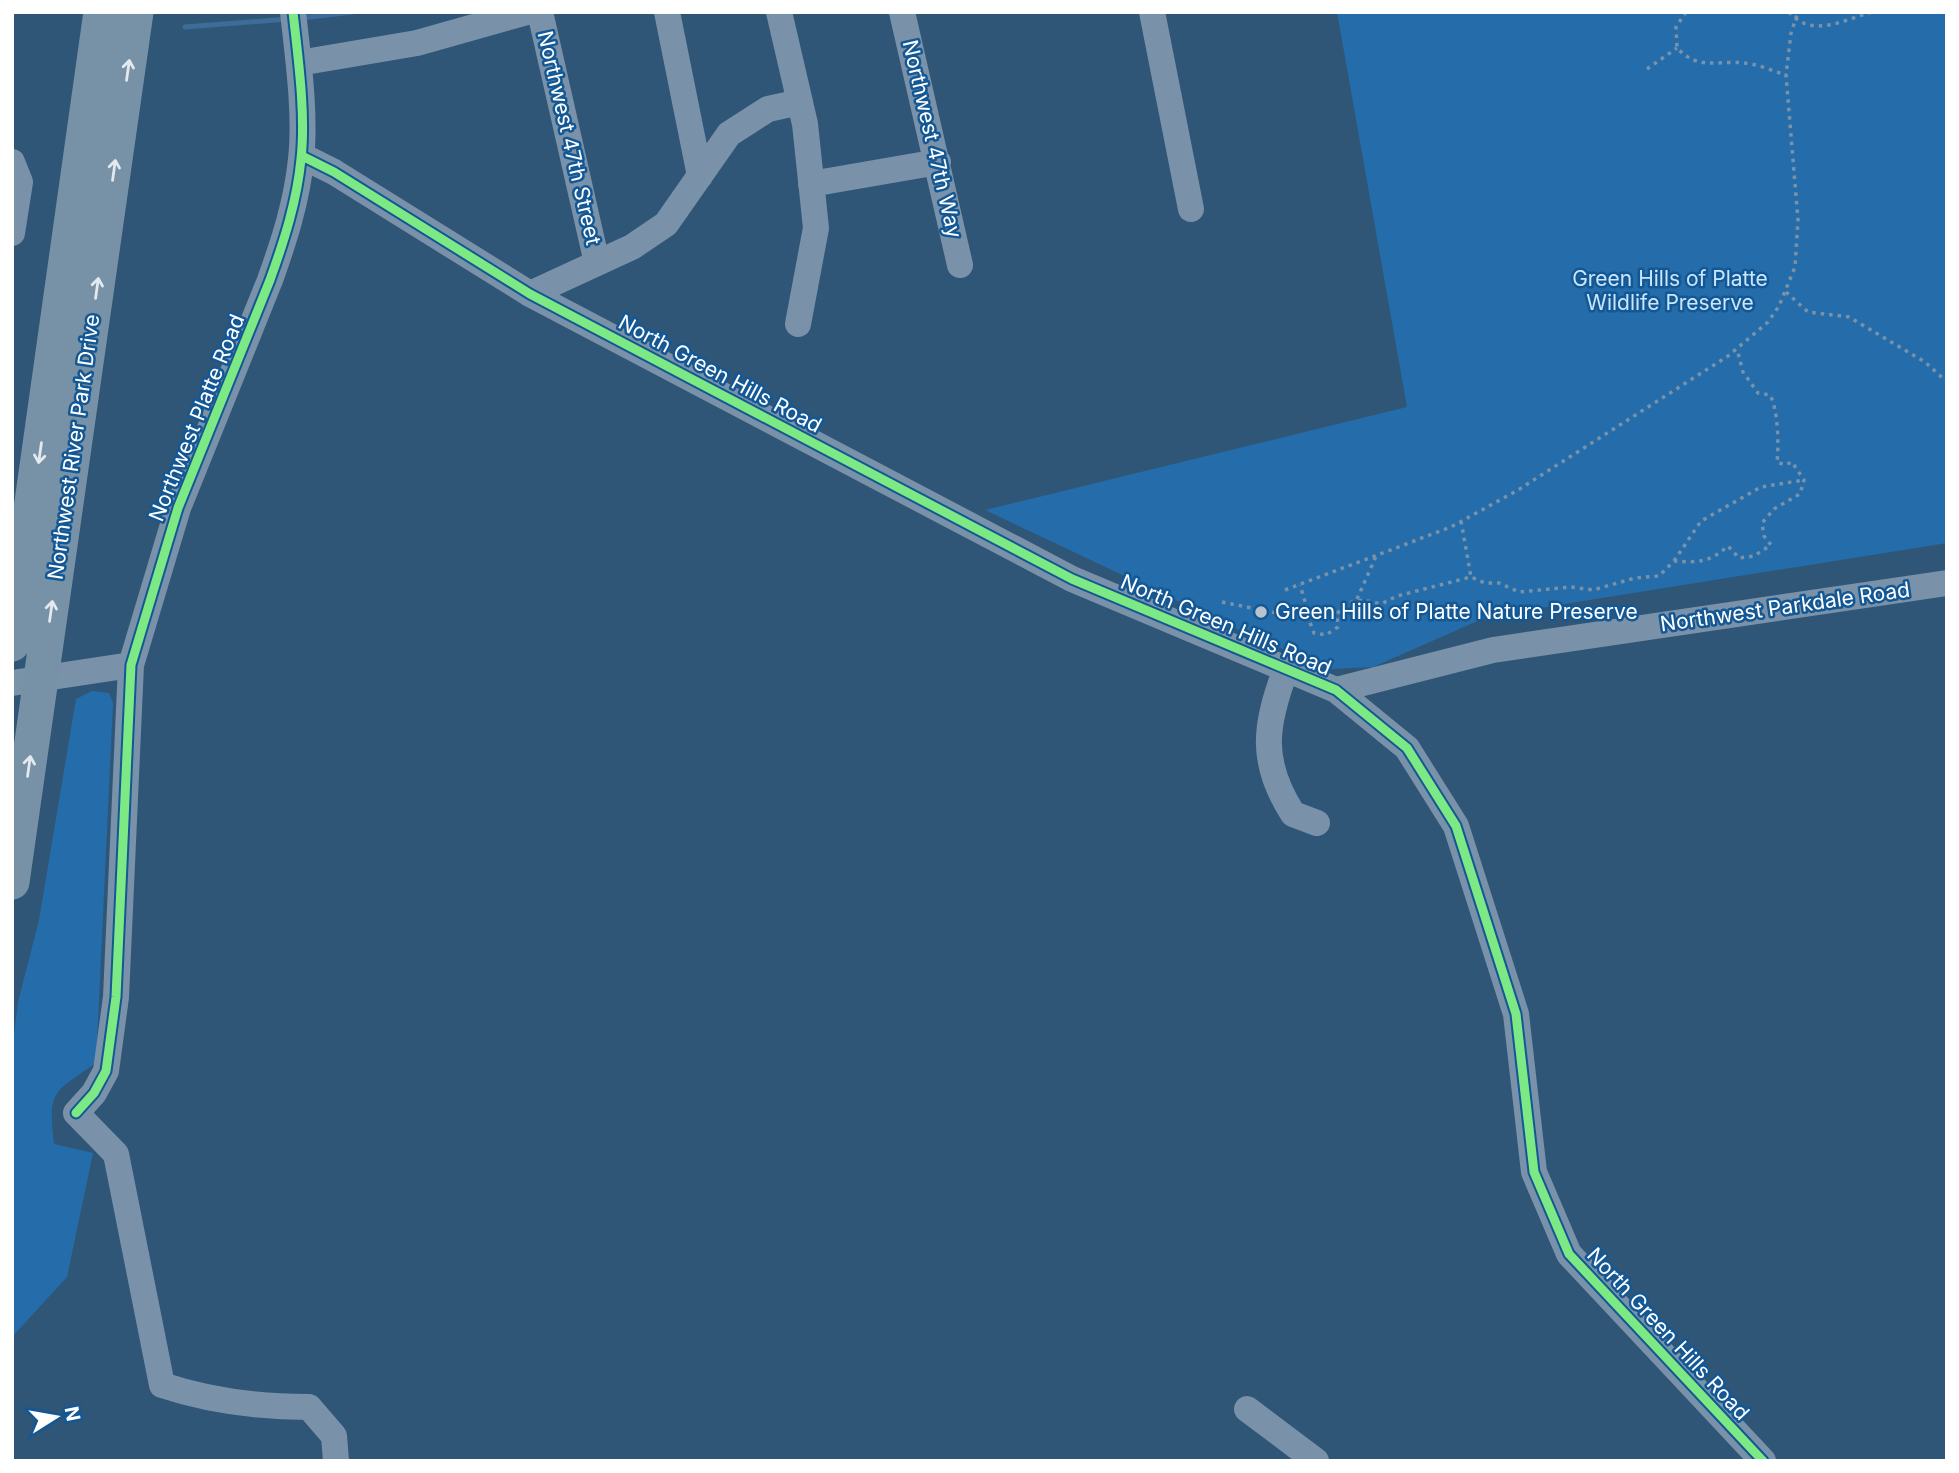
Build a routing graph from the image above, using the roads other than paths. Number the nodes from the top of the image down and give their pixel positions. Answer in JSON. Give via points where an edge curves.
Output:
{"nodes":[{"id":1,"x":101,"y":12,"type":"edge"},
{"id":2,"x":136,"y":12,"type":"edge"},
{"id":3,"x":293,"y":12,"type":"edge"},
{"id":4,"x":527,"y":12,"type":"edge"},
{"id":5,"x":540,"y":12,"type":"edge"},
{"id":6,"x":667,"y":12,"type":"edge"},
{"id":7,"x":779,"y":12,"type":"edge"},
{"id":8,"x":902,"y":12,"type":"edge"},
{"id":9,"x":1152,"y":12,"type":"edge"},
{"id":10,"x":298,"y":53,"type":"junction"},
{"id":11,"x":800,"y":102,"type":"junction"},
{"id":12,"x":103,"y":126,"type":"junction"},
{"id":13,"x":302,"y":156,"type":"junction"},
{"id":14,"x":12,"y":162,"type":"edge"},
{"id":15,"x":938,"y":162,"type":"junction"},
{"id":16,"x":699,"y":176,"type":"junction"},
{"id":17,"x":811,"y":184,"type":"junction"},
{"id":18,"x":92,"y":209,"type":"junction"},
{"id":19,"x":1191,"y":209,"type":"dead end"},
{"id":20,"x":12,"y":233,"type":"edge"},
{"id":21,"x":597,"y":263,"type":"junction"},
{"id":22,"x":960,"y":265,"type":"dead end"},
{"id":23,"x":530,"y":294,"type":"junction"},
{"id":24,"x":798,"y":324,"type":"dead end"},
{"id":25,"x":1947,"y":583,"type":"edge"},
{"id":26,"x":12,"y":644,"type":"edge"},
{"id":27,"x":131,"y":665,"type":"junction"},
{"id":28,"x":1286,"y":669,"type":"junction"},
{"id":29,"x":27,"y":680,"type":"edge"},
{"id":30,"x":1336,"y":690,"type":"junction"},
{"id":31,"x":1317,"y":823,"type":"dead end"},
{"id":32,"x":12,"y":882,"type":"edge"},
{"id":33,"x":1247,"y":1409,"type":"dead end"},
{"id":34,"x":336,"y":1461,"type":"edge"},
{"id":35,"x":1316,"y":1461,"type":"edge"},
{"id":36,"x":1763,"y":1461,"type":"edge"}],
"edges":[{"from":1,"to":12,"type":"main road","name":"Northwest River Park Drive"},
{"from":12,"to":2,"type":"main road","name":"Northwest River Park Drive","one_way":true},
{"from":3,"to":10,"type":"street","name":"Northwest Platte Road"},
{"from":4,"to":10,"type":"street","via":[[417,43]]},
{"from":5,"to":21,"type":"street","name":"Northwest 47th Street"},
{"from":6,"to":16,"type":"street"},
{"from":7,"to":11,"type":"street"},
{"from":8,"to":15,"type":"street","name":"Northwest 47th Way"},
{"from":9,"to":19,"type":"street"},
{"from":10,"to":13,"type":"street","name":"Northwest Platte Road"},
{"from":11,"to":16,"type":"street","via":[[768,109],[729,134]]},
{"from":11,"to":17,"type":"street"},
{"from":12,"to":18,"type":"main road","name":"Northwest River Park Drive"},
{"from":13,"to":23,"type":"street","name":"North Green Hills Road"},
{"from":13,"to":27,"type":"street","name":"Northwest Platte Road","via":[[284,242],[178,508]]},
{"from":14,"to":20,"type":"street","via":[[20,182]]},
{"from":15,"to":17,"type":"street"},
{"from":15,"to":22,"type":"street","name":"Northwest 47th Way"},
{"from":16,"to":21,"type":"street","via":[[666,224]]},
{"from":17,"to":24,"type":"street","via":[[816,228]]},
{"from":18,"to":26,"type":"main road","name":"Northwest River Park Drive","one_way":true},
{"from":29,"to":18,"type":"main road","name":"Northwest River Park Drive","one_way":true},
{"from":21,"to":23,"type":"street"},
{"from":23,"to":28,"type":"street","name":"North Green Hills Road","via":[[1072,579]]},
{"from":25,"to":30,"type":"street","name":"Northwest Parkdale Road","via":[[1493,650]]},
{"from":27,"to":29,"type":"street"},
{"from":27,"to":34,"type":"street","name":"Northwest Platte Road","via":[[116,997],[107,1071],[76,1113],[116,1153],[162,1385],[191,1395],[268,1407],[309,1407],[334,1436]]},
{"from":28,"to":30,"type":"street","name":"North Green Hills Road"},
{"from":28,"to":31,"type":"street","via":[[1267,732],[1272,775],[1293,814]]},
{"from":32,"to":29,"type":"main road","name":"Northwest River Park Drive","one_way":true},
{"from":30,"to":36,"type":"street","name":"North Green Hills Road","via":[[1407,748],[1456,826],[1516,1014],[1534,1172],[1569,1254]]},
{"from":33,"to":35,"type":"street"}]}
